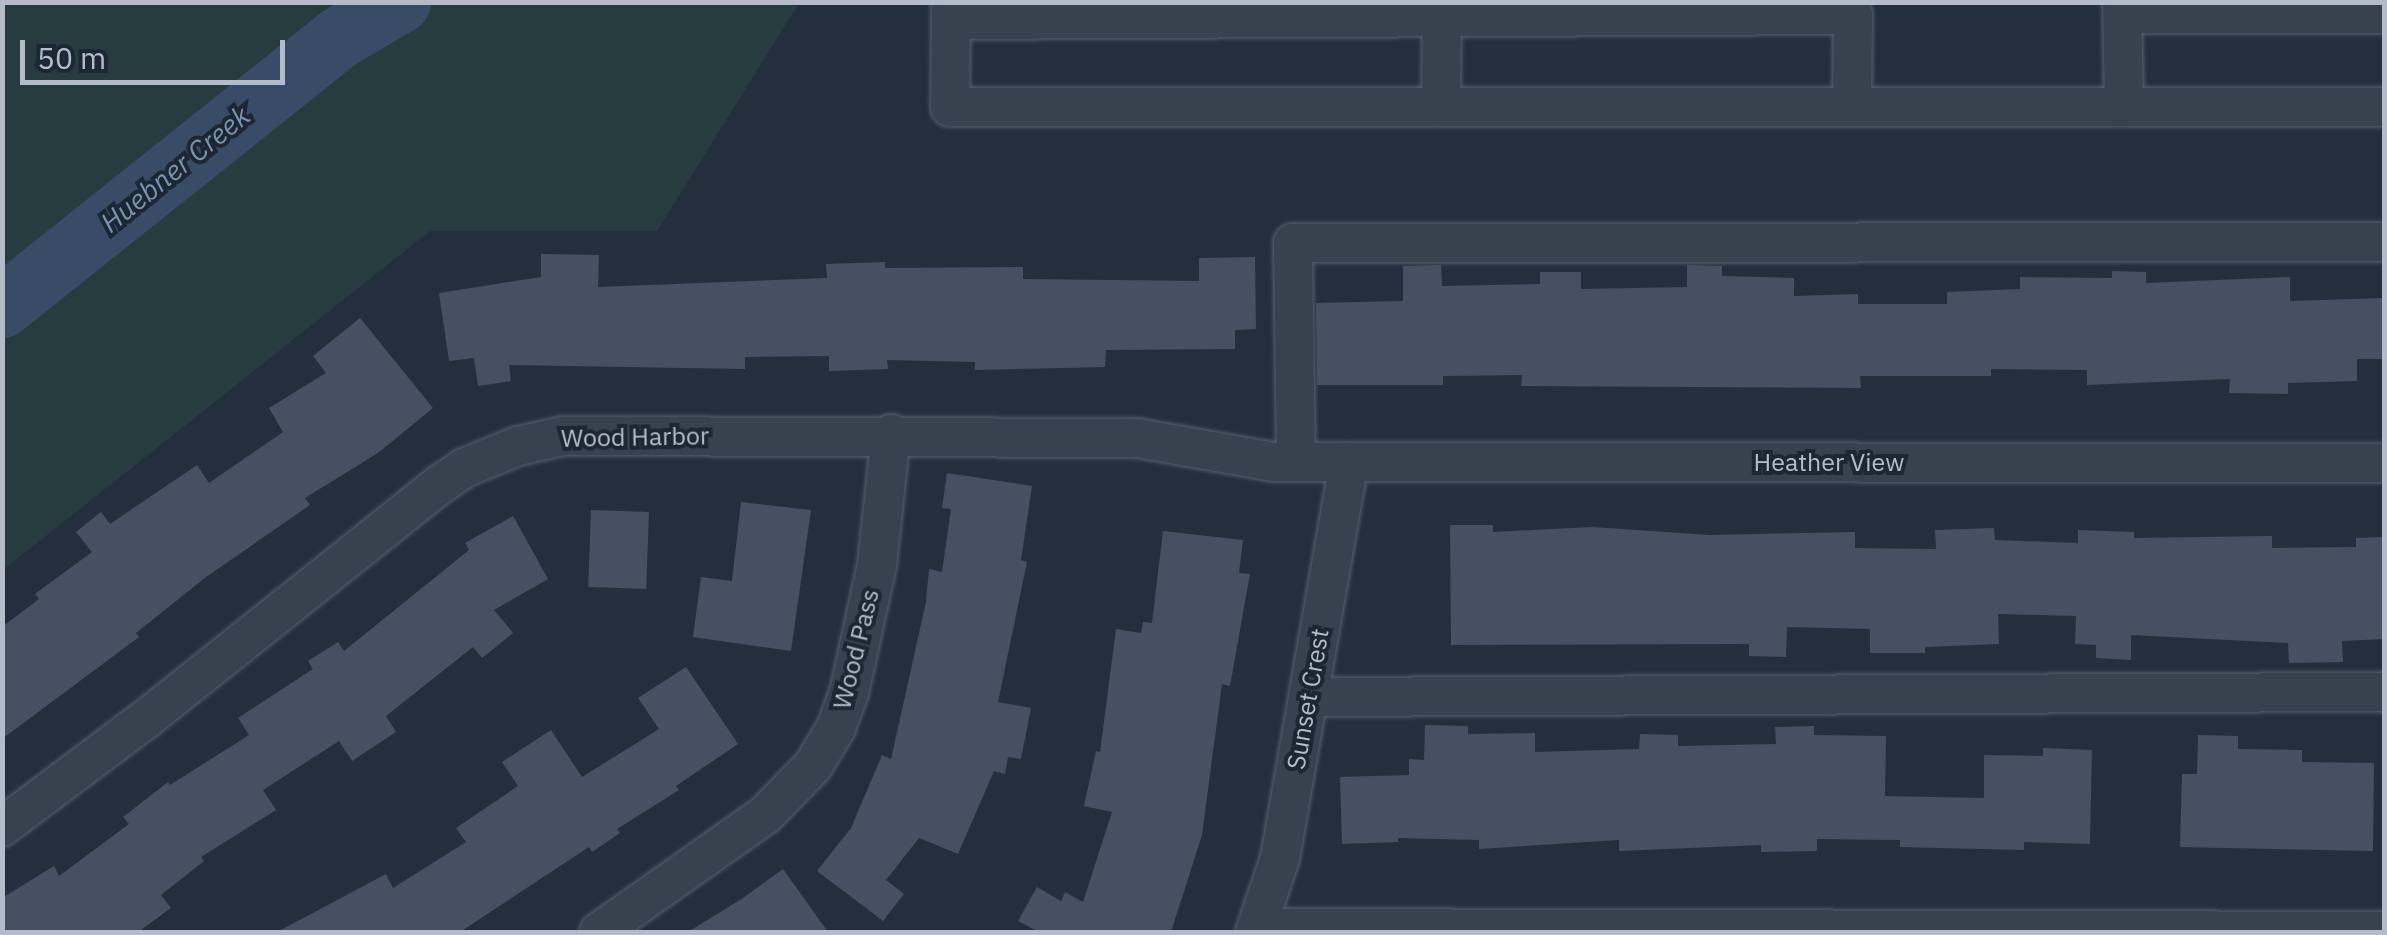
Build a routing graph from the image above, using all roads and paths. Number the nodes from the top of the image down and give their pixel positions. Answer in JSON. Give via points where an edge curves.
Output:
{"nodes":[{"id":1,"x":2122,"y":8,"type":"edge"},
{"id":2,"x":951,"y":12,"type":"edge"},
{"id":3,"x":1441,"y":12,"type":"edge"},
{"id":4,"x":2384,"y":14,"type":"edge"},
{"id":5,"x":2384,"y":106,"type":"edge"},
{"id":6,"x":1441,"y":107,"type":"junction"},
{"id":7,"x":1852,"y":107,"type":"junction"},
{"id":8,"x":2124,"y":107,"type":"junction"},
{"id":9,"x":2384,"y":242,"type":"edge"},
{"id":10,"x":891,"y":434,"type":"junction"},
{"id":11,"x":1285,"y":462,"type":"junction"},
{"id":12,"x":1349,"y":462,"type":"junction"},
{"id":13,"x":2384,"y":463,"type":"edge"},
{"id":14,"x":2384,"y":692,"type":"edge"},
{"id":15,"x":1308,"y":697,"type":"junction"},
{"id":16,"x":2,"y":826,"type":"edge"},
{"id":17,"x":1257,"y":930,"type":"edge"},
{"id":18,"x":599,"y":932,"type":"edge"},
{"id":19,"x":2384,"y":932,"type":"edge"}],
"edges":[{"from":1,"to":4,"type":"street"},
{"from":1,"to":8,"type":"street"},
{"from":2,"to":3,"type":"street"},
{"from":2,"to":6,"type":"street","via":[[950,107]]},
{"from":3,"to":6,"type":"street"},
{"from":3,"to":7,"type":"street","via":[[1853,15]]},
{"from":5,"to":8,"type":"street"},
{"from":6,"to":7,"type":"street"},
{"from":7,"to":8,"type":"street"},
{"from":9,"to":11,"type":"street","via":[[1293,243]]},
{"from":10,"to":11,"type":"street","name":"Wood Harbor","via":[[1137,438]]},
{"from":10,"to":16,"type":"street","name":"Wood Harbor","via":[[564,436],[464,468]]},
{"from":10,"to":18,"type":"street","name":"Wood Pass","via":[[877,565],[836,728],[813,766],[765,815]]},
{"from":11,"to":12,"type":"street","name":"Heather View"},
{"from":12,"to":13,"type":"street","name":"Heather View"},
{"from":12,"to":15,"type":"street","name":"Sunset Crest"},
{"from":14,"to":15,"type":"street"},
{"from":15,"to":17,"type":"street","name":"Sunset Crest","via":[[1280,858]]},
{"from":17,"to":19,"type":"street"}]}
